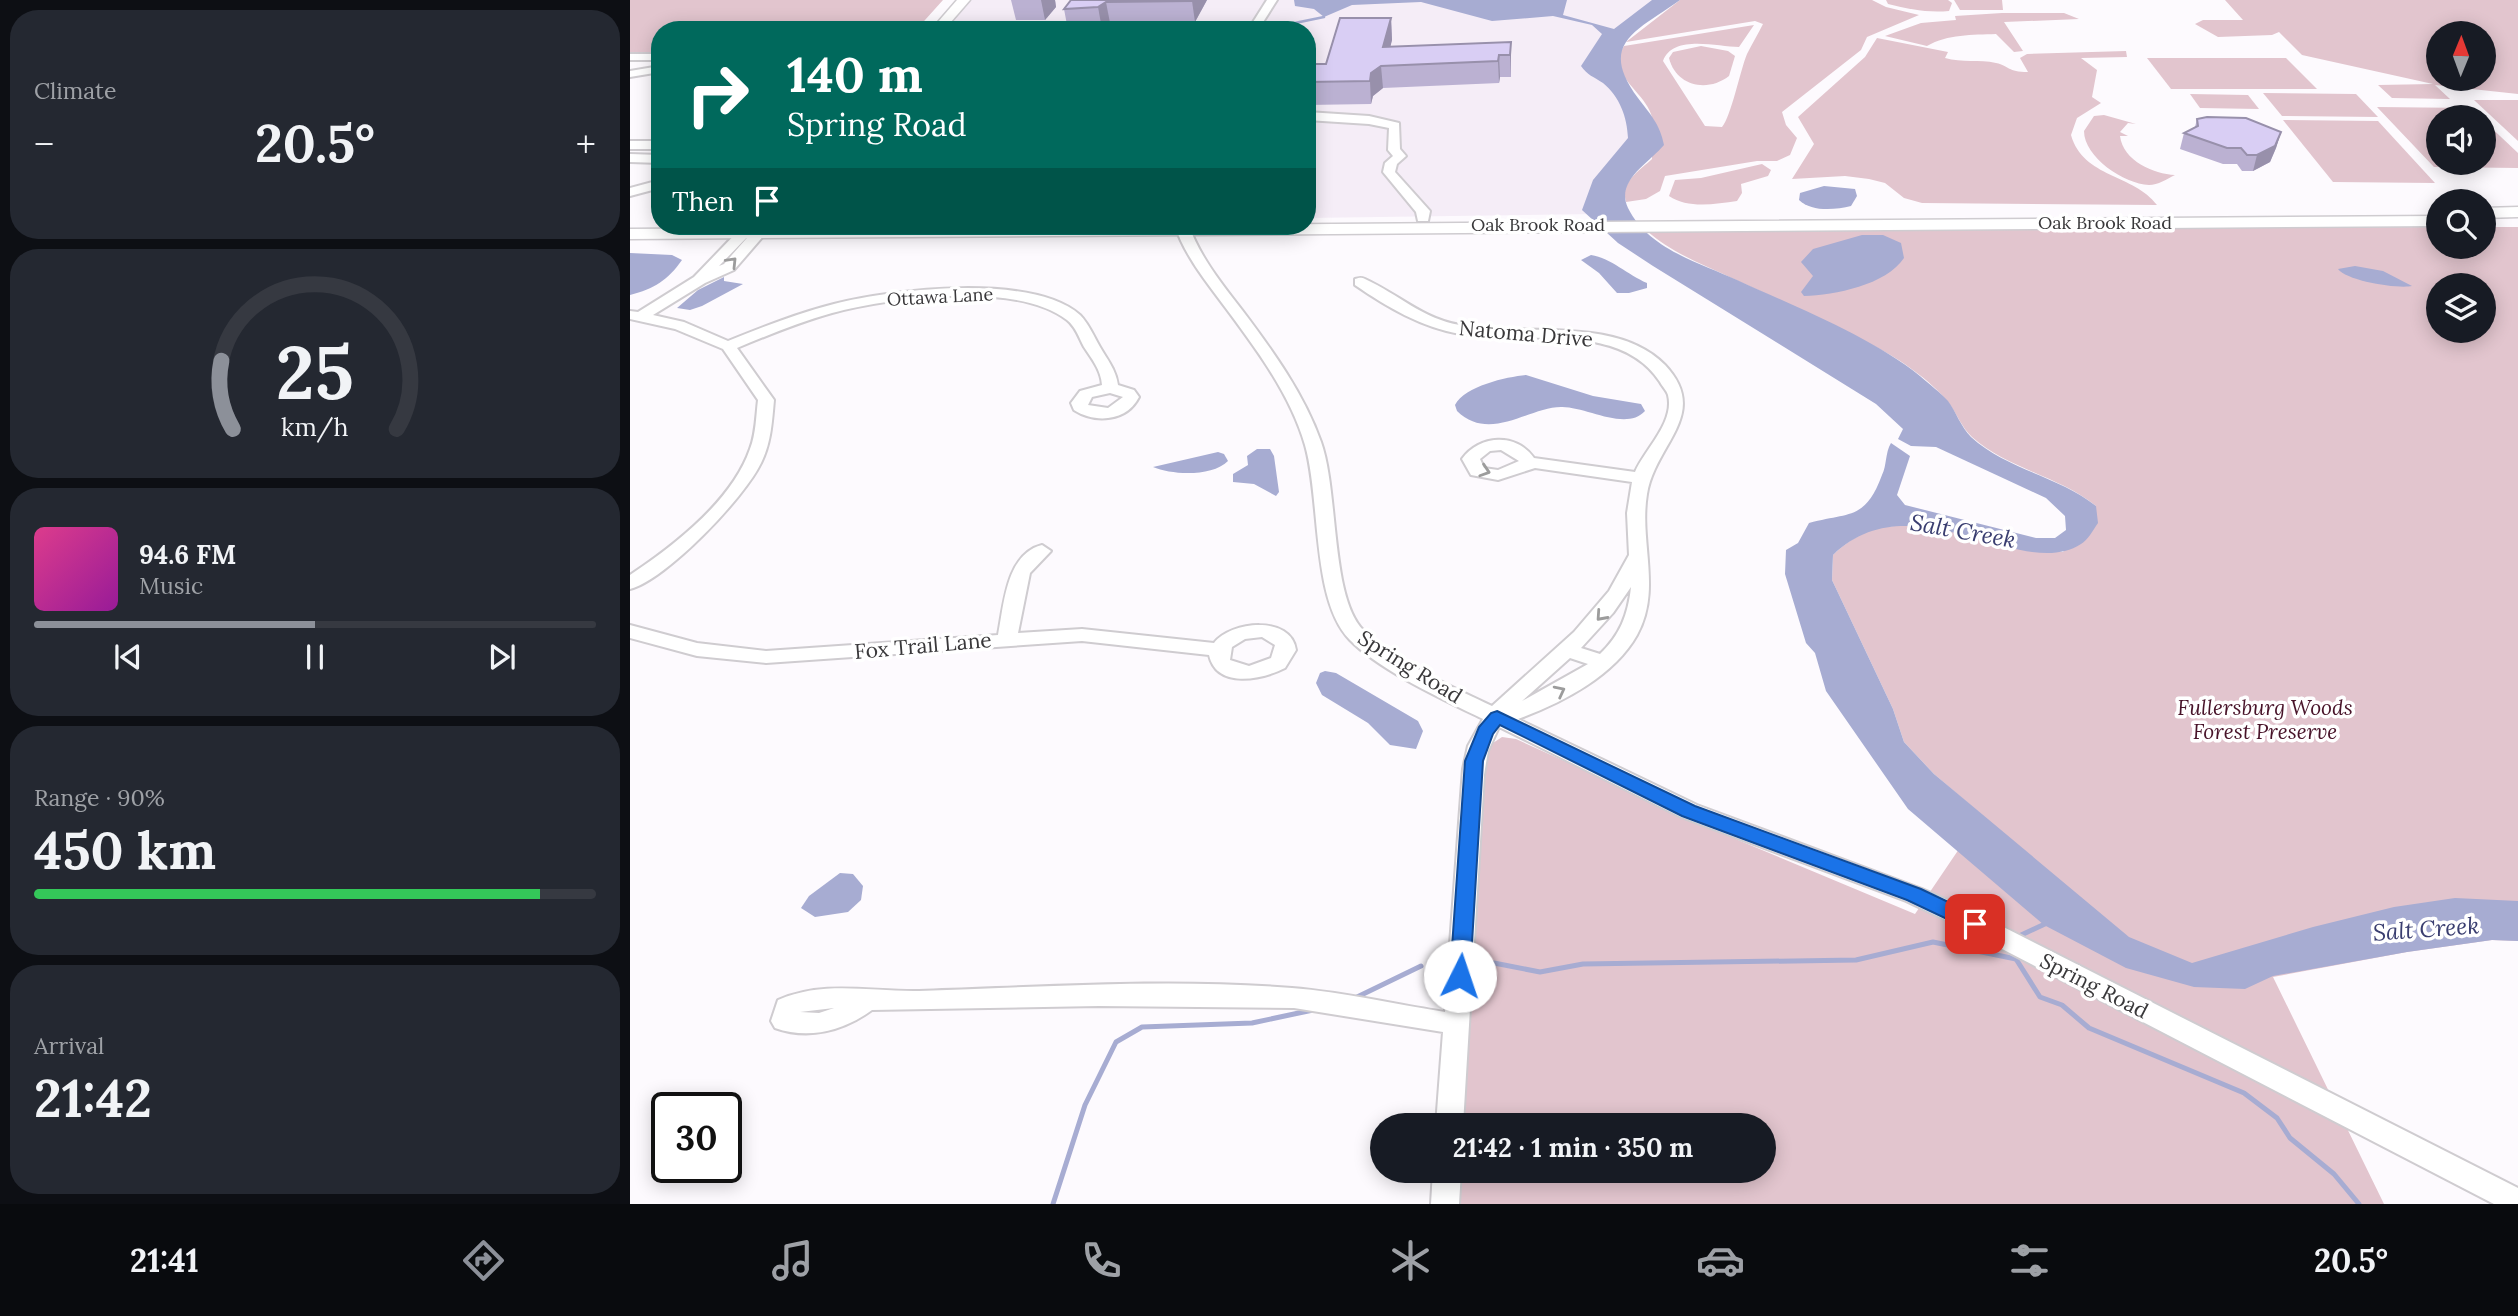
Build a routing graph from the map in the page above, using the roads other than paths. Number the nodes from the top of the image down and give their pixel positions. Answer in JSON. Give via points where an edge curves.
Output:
{"nodes":[{"id":1,"x":950,"y":0,"type":"edge"},
{"id":2,"x":964,"y":0,"type":"edge"},
{"id":3,"x":1272,"y":0,"type":"edge"},
{"id":4,"x":932,"y":21,"type":"edge"},
{"id":5,"x":947,"y":21,"type":"edge"},
{"id":6,"x":1259,"y":21,"type":"edge"},
{"id":7,"x":630,"y":57,"type":"edge"},
{"id":8,"x":651,"y":57,"type":"edge"},
{"id":9,"x":651,"y":70,"type":"edge"},
{"id":10,"x":630,"y":74,"type":"edge"},
{"id":11,"x":1316,"y":117,"type":"edge"},
{"id":12,"x":630,"y":145,"type":"edge"},
{"id":13,"x":651,"y":145,"type":"edge"},
{"id":14,"x":630,"y":158,"type":"edge"},
{"id":15,"x":651,"y":159,"type":"edge"},
{"id":16,"x":651,"y":186,"type":"edge"},
{"id":17,"x":630,"y":192,"type":"edge"},
{"id":18,"x":2518,"y":212,"type":"edge"},
{"id":19,"x":2426,"y":213,"type":"edge"},
{"id":20,"x":2496,"y":213,"type":"edge"},
{"id":21,"x":1423,"y":218,"type":"junction"},
{"id":22,"x":1316,"y":219,"type":"edge"},
{"id":23,"x":1658,"y":220,"type":"junction"},
{"id":24,"x":1564,"y":221,"type":"junction"},
{"id":25,"x":2426,"y":221,"type":"edge"},
{"id":26,"x":2496,"y":221,"type":"edge"},
{"id":27,"x":2518,"y":221,"type":"edge"},
{"id":28,"x":1316,"y":225,"type":"edge"},
{"id":29,"x":751,"y":235,"type":"edge"},
{"id":30,"x":1186,"y":235,"type":"edge"},
{"id":31,"x":1360,"y":282,"type":"dead end"},
{"id":32,"x":636,"y":316,"type":"edge"},
{"id":33,"x":728,"y":345,"type":"junction"},
{"id":34,"x":1110,"y":388,"type":"dead end"},
{"id":35,"x":1529,"y":463,"type":"dead end"},
{"id":36,"x":1641,"y":478,"type":"junction"},
{"id":37,"x":1042,"y":551,"type":"dead end"},
{"id":38,"x":1636,"y":558,"type":"junction"},
{"id":39,"x":630,"y":583,"type":"edge"},
{"id":40,"x":630,"y":631,"type":"edge"},
{"id":41,"x":1007,"y":638,"type":"junction"},
{"id":42,"x":1219,"y":650,"type":"dead end"},
{"id":43,"x":1567,"y":650,"type":"junction"},
{"id":44,"x":1605,"y":663,"type":"junction"},
{"id":45,"x":1497,"y":717,"type":"junction"},
{"id":46,"x":867,"y":1000,"type":"dead end"},
{"id":47,"x":1457,"y":1024,"type":"junction"},
{"id":48,"x":1451,"y":1113,"type":"edge"},
{"id":49,"x":1446,"y":1183,"type":"edge"},
{"id":50,"x":2518,"y":1202,"type":"edge"},
{"id":51,"x":1445,"y":1204,"type":"edge"}],
"edges":[{"from":1,"to":4,"type":"main road"},
{"from":2,"to":5,"type":"main road"},
{"from":3,"to":6,"type":"street"},
{"from":7,"to":8,"type":"street"},
{"from":9,"to":10,"type":"street"},
{"from":11,"to":21,"type":"street","via":[[1395,126],[1394,150],[1400,156],[1389,172],[1423,211]]},
{"from":12,"to":13,"type":"street"},
{"from":14,"to":15,"type":"street"},
{"from":16,"to":17,"type":"street"},
{"from":18,"to":20,"type":"main road"},
{"from":19,"to":23,"type":"main road","name":"Oak Brook Road"},
{"from":21,"to":22,"type":"main road","name":"Oak Brook Road"},
{"from":21,"to":24,"type":"main road","name":"Oak Brook Road"},
{"from":23,"to":24,"type":"main road","name":"Oak Brook Road"},
{"from":23,"to":25,"type":"main road","name":"Oak Brook Road"},
{"from":24,"to":28,"type":"main road","name":"Oak Brook Road"},
{"from":26,"to":27,"type":"main road"},
{"from":29,"to":32,"type":"street","via":[[729,267]]},
{"from":30,"to":45,"type":"street","name":"Spring Road","via":[[1207,273],[1268,355],[1311,436],[1323,483],[1336,602],[1345,621],[1387,658]]},
{"from":31,"to":36,"type":"street","name":"Natoma Drive","via":[[1408,311],[1448,327],[1572,335],[1638,353],[1665,374],[1678,404],[1674,421]]},
{"from":32,"to":33,"type":"street","via":[[695,330]]},
{"from":33,"to":34,"type":"street","name":"Ottawa Lane","via":[[814,314],[865,302],[946,294],[1012,295],[1046,302],[1074,317],[1108,376]]},
{"from":33,"to":39,"type":"street","via":[[766,400],[759,450],[736,490],[660,565]]},
{"from":35,"to":36,"type":"street"},
{"from":36,"to":38,"type":"street","name":"Natoma Drive","via":[[1634,525]]},
{"from":37,"to":41,"type":"street","via":[[1021,571]]},
{"from":38,"to":43,"type":"street","one_way":true,"via":[[1612,604]]},
{"from":38,"to":44,"type":"street","name":"Natoma Drive","via":[[1639,603],[1633,623]]},
{"from":40,"to":41,"type":"street","name":"Fox Trail Lane","via":[[719,654],[766,657]]},
{"from":41,"to":42,"type":"street","name":"Fox Trail Lane","via":[[1082,635]]},
{"from":43,"to":44,"type":"street"},
{"from":43,"to":45,"type":"street"},
{"from":45,"to":44,"type":"street","name":"Natoma Drive","one_way":true,"via":[[1527,710]]},
{"from":45,"to":47,"type":"street","via":[[1485,732],[1474,761]]},
{"from":45,"to":50,"type":"street","name":"Spring Road","via":[[1689,811],[1958,915]]},
{"from":46,"to":47,"type":"street","via":[[1241,996],[1322,1002]]},
{"from":47,"to":48,"type":"street"},
{"from":49,"to":51,"type":"street"}]}
